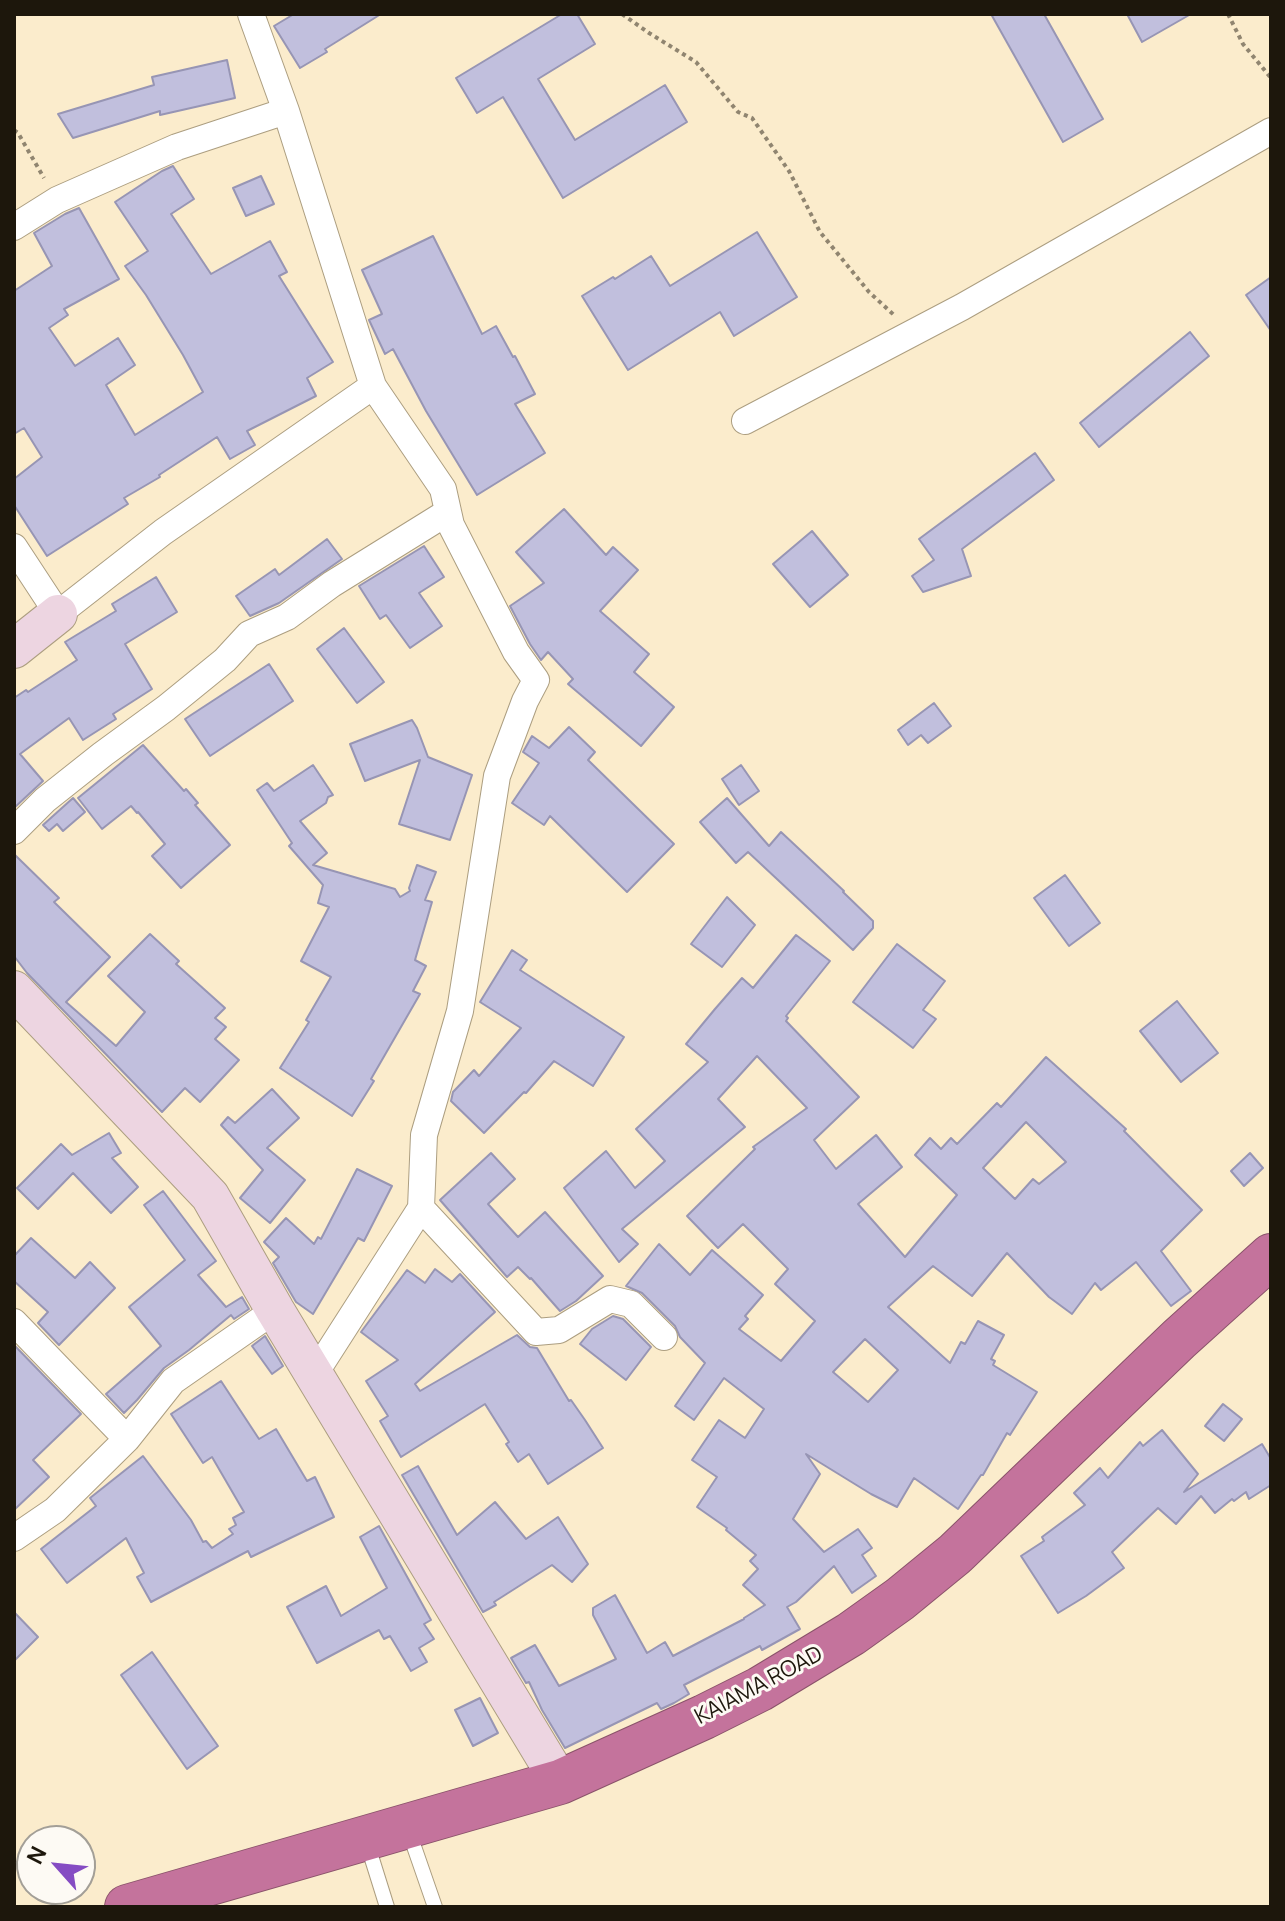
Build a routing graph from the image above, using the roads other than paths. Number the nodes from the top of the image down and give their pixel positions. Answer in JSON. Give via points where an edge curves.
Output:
{"nodes":[{"id":1,"x":251,"y":14,"type":"edge"},
{"id":2,"x":286,"y":111,"type":"junction"},
{"id":3,"x":1271,"y":131,"type":"edge"},
{"id":4,"x":14,"y":227,"type":"edge"},
{"id":5,"x":373,"y":386,"type":"junction"},
{"id":6,"x":745,"y":421,"type":"dead end"},
{"id":7,"x":448,"y":512,"type":"junction"},
{"id":8,"x":14,"y":547,"type":"edge"},
{"id":9,"x":58,"y":614,"type":"junction"},
{"id":10,"x":14,"y":649,"type":"edge"},
{"id":11,"x":14,"y":831,"type":"edge"},
{"id":12,"x":14,"y":990,"type":"edge"},
{"id":13,"x":421,"y":1208,"type":"junction"},
{"id":14,"x":1269,"y":1260,"type":"edge"},
{"id":15,"x":275,"y":1310,"type":"junction"},
{"id":16,"x":14,"y":1322,"type":"edge"},
{"id":17,"x":664,"y":1337,"type":"dead end"},
{"id":18,"x":314,"y":1375,"type":"junction"},
{"id":19,"x":127,"y":1439,"type":"junction"},
{"id":20,"x":14,"y":1538,"type":"edge"},
{"id":21,"x":560,"y":1782,"type":"junction"},
{"id":22,"x":408,"y":1826,"type":"junction"},
{"id":23,"x":366,"y":1839,"type":"junction"},
{"id":24,"x":127,"y":1907,"type":"edge"},
{"id":25,"x":387,"y":1907,"type":"edge"},
{"id":26,"x":435,"y":1907,"type":"edge"}],
"edges":[{"from":1,"to":2,"type":"street"},
{"from":2,"to":4,"type":"street","via":[[177,147],[57,200]]},
{"from":2,"to":5,"type":"street"},
{"from":3,"to":6,"type":"street","via":[[962,307]]},
{"from":5,"to":7,"type":"street","via":[[443,489]]},
{"from":5,"to":9,"type":"street","via":[[163,532]]},
{"from":7,"to":11,"type":"street","via":[[287,617],[249,634],[225,660],[45,800]]},
{"from":7,"to":13,"type":"street","via":[[516,652],[536,680],[497,776],[460,1011],[424,1135]]},
{"from":8,"to":9,"type":"street"},
{"from":9,"to":10,"type":"street"},
{"from":12,"to":15,"type":"street","via":[[210,1196]]},
{"from":13,"to":17,"type":"street","via":[[536,1332],[559,1330],[610,1299],[631,1304]]},
{"from":13,"to":18,"type":"street"},
{"from":14,"to":21,"type":"highway","name":"KAIAMA ROAD","via":[[955,1554],[900,1599],[760,1689]]},
{"from":15,"to":18,"type":"street"},
{"from":15,"to":19,"type":"street","via":[[173,1381]]},
{"from":16,"to":19,"type":"street"},
{"from":18,"to":21,"type":"street"},
{"from":19,"to":20,"type":"street","via":[[55,1510]]},
{"from":21,"to":22,"type":"highway","name":"KAIAMA ROAD"},
{"from":22,"to":23,"type":"highway","name":"KAIAMA ROAD"},
{"from":22,"to":26,"type":"lane"},
{"from":23,"to":24,"type":"highway","name":"KAIAMA ROAD"},
{"from":23,"to":25,"type":"lane"}]}
